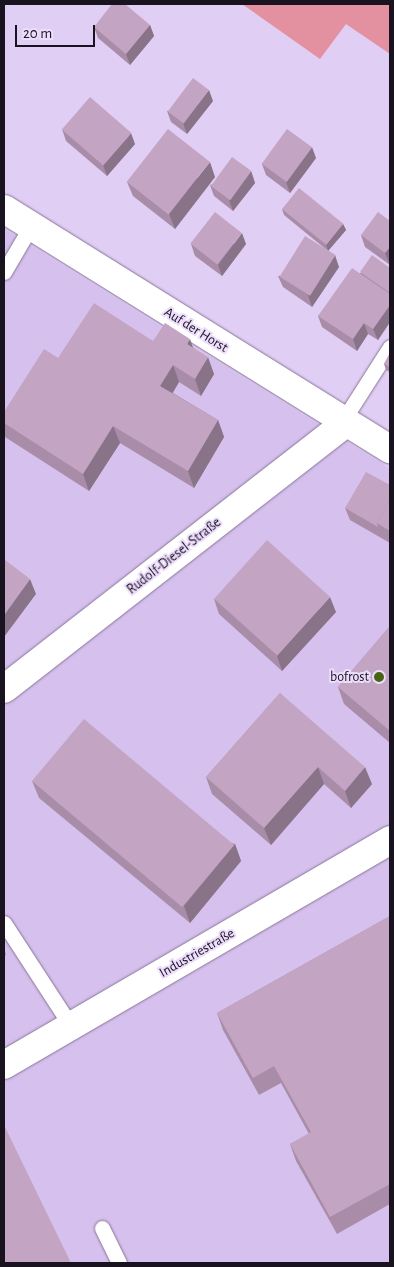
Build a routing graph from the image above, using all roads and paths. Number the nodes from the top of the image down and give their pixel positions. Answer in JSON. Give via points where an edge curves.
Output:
{"nodes":[{"id":1,"x":4,"y":209,"type":"edge"},
{"id":2,"x":31,"y":226,"type":"junction"},
{"id":3,"x":4,"y":272,"type":"edge"},
{"id":4,"x":390,"y":347,"type":"edge"},
{"id":5,"x":344,"y":423,"type":"junction"},
{"id":6,"x":390,"y":449,"type":"edge"},
{"id":7,"x":4,"y":689,"type":"edge"},
{"id":8,"x":390,"y":840,"type":"edge"},
{"id":9,"x":4,"y":923,"type":"edge"},
{"id":10,"x":71,"y":1026,"type":"junction"},
{"id":11,"x":4,"y":1065,"type":"edge"},
{"id":12,"x":102,"y":1228,"type":"dead end"},
{"id":13,"x":119,"y":1263,"type":"edge"}],
"edges":[{"from":1,"to":2,"type":"street","name":"Auf der Horst"},
{"from":2,"to":3,"type":"lane"},
{"from":2,"to":5,"type":"street","name":"Auf der Horst"},
{"from":4,"to":5,"type":"lane"},
{"from":5,"to":6,"type":"street","name":"Auf der Horst"},
{"from":5,"to":7,"type":"street","name":"Rudolf-Diesel-Straße"},
{"from":8,"to":10,"type":"street","name":"Industriestraße"},
{"from":9,"to":10,"type":"lane"},
{"from":10,"to":11,"type":"street","name":"Industriestraße"},
{"from":12,"to":13,"type":"lane"}]}
